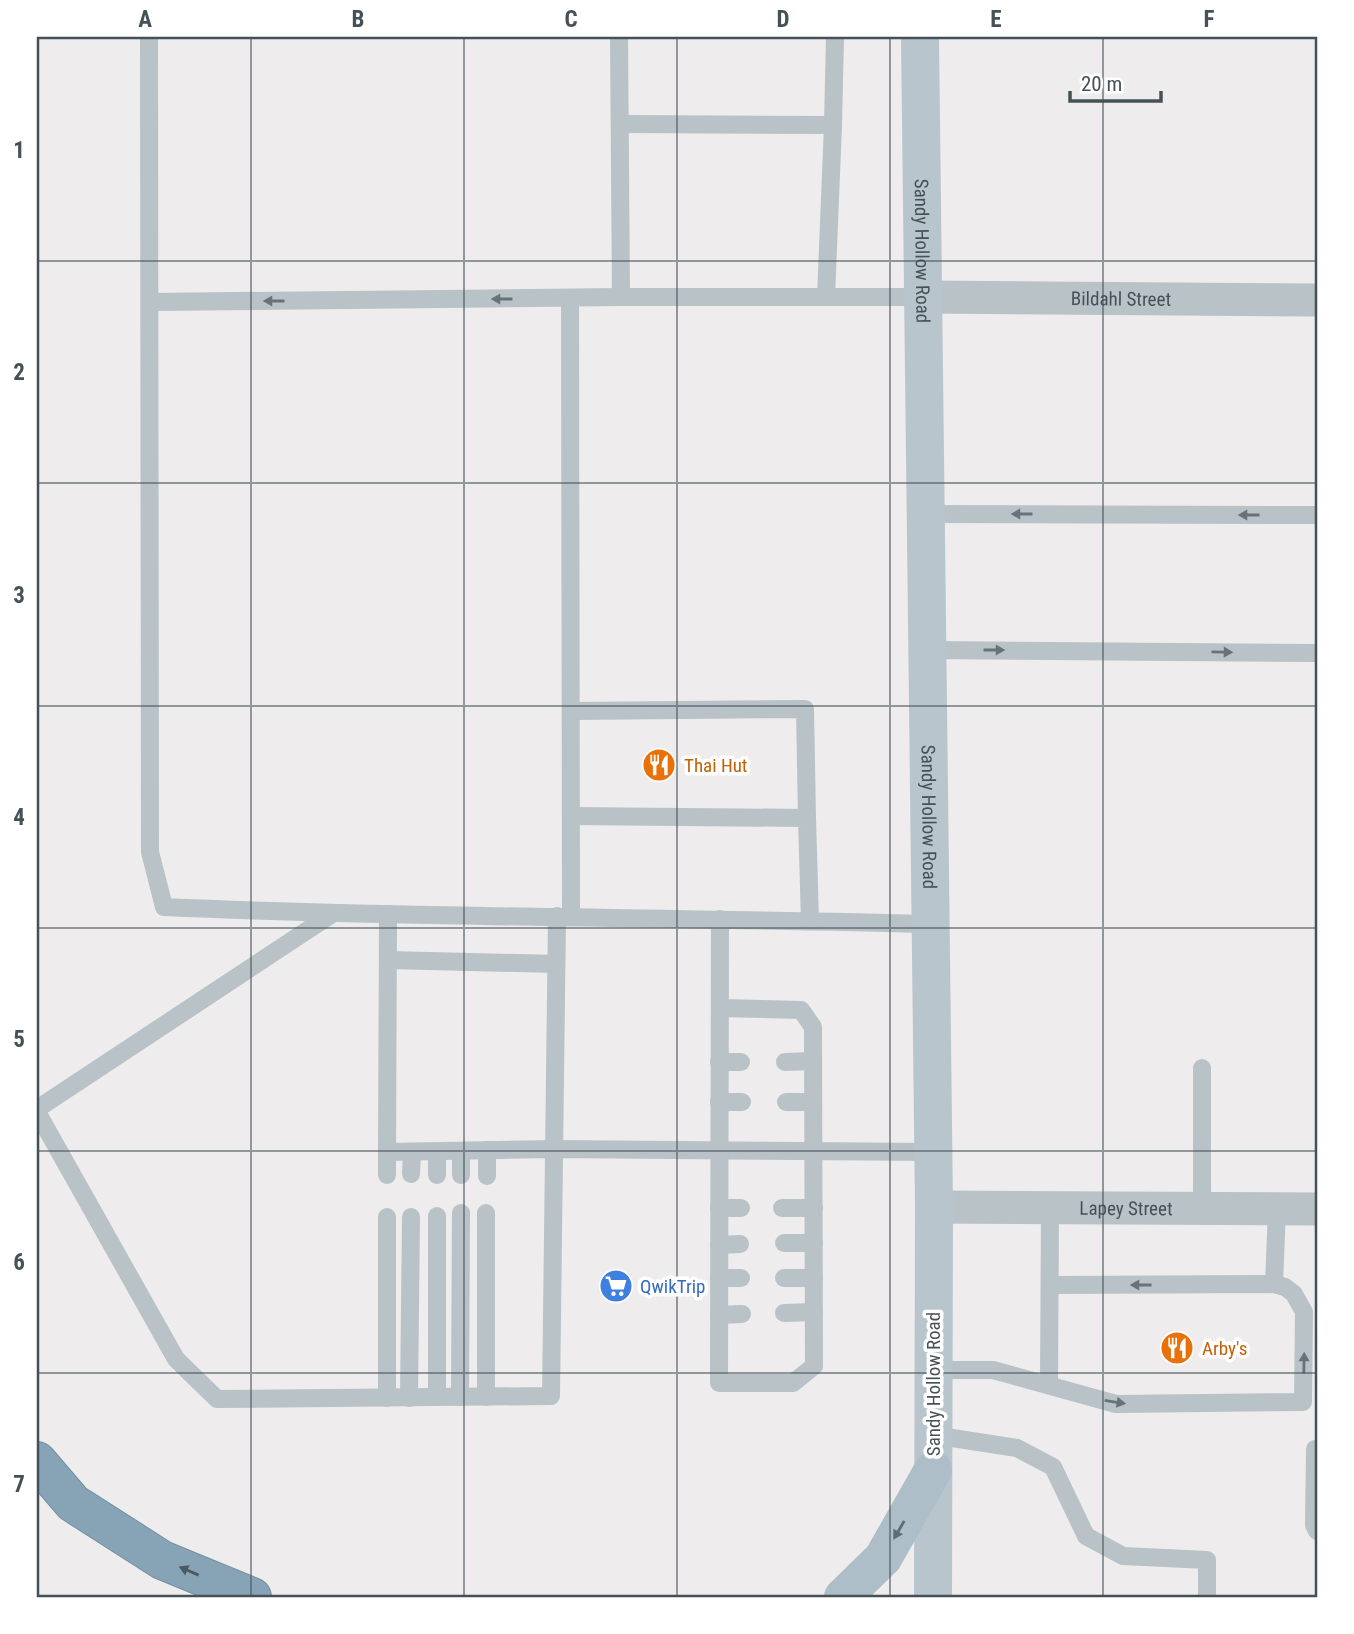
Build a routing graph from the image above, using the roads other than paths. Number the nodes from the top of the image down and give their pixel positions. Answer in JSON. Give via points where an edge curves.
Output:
{"nodes":[{"id":1,"x":149,"y":37,"type":"edge"},
{"id":2,"x":619,"y":37,"type":"edge"},
{"id":3,"x":835,"y":37,"type":"edge"},
{"id":4,"x":920,"y":37,"type":"edge"},
{"id":5,"x":620,"y":124,"type":"junction"},
{"id":6,"x":833,"y":125,"type":"junction"},
{"id":7,"x":621,"y":297,"type":"junction"},
{"id":8,"x":826,"y":297,"type":"junction"},
{"id":9,"x":923,"y":297,"type":"junction"},
{"id":10,"x":570,"y":299,"type":"junction"},
{"id":11,"x":1317,"y":300,"type":"edge"},
{"id":12,"x":150,"y":302,"type":"junction"},
{"id":13,"x":925,"y":514,"type":"junction"},
{"id":14,"x":1317,"y":515,"type":"edge"},
{"id":15,"x":926,"y":650,"type":"junction"},
{"id":16,"x":1317,"y":653,"type":"edge"},
{"id":17,"x":571,"y":711,"type":"junction"},
{"id":18,"x":571,"y":816,"type":"junction"},
{"id":19,"x":807,"y":817,"type":"junction"},
{"id":20,"x":332,"y":914,"type":"junction"},
{"id":21,"x":388,"y":914,"type":"junction"},
{"id":22,"x":564,"y":916,"type":"junction"},
{"id":23,"x":720,"y":919,"type":"junction"},
{"id":24,"x":810,"y":921,"type":"junction"},
{"id":25,"x":930,"y":924,"type":"junction"},
{"id":26,"x":388,"y":960,"type":"junction"},
{"id":27,"x":556,"y":964,"type":"junction"},
{"id":28,"x":720,"y":1008,"type":"junction"},
{"id":29,"x":813,"y":1061,"type":"junction"},
{"id":30,"x":719,"y":1062,"type":"junction"},
{"id":31,"x":741,"y":1062,"type":"dead end"},
{"id":32,"x":785,"y":1062,"type":"dead end"},
{"id":33,"x":1202,"y":1068,"type":"dead end"},
{"id":34,"x":719,"y":1102,"type":"junction"},
{"id":35,"x":743,"y":1102,"type":"dead end"},
{"id":36,"x":786,"y":1102,"type":"dead end"},
{"id":37,"x":813,"y":1102,"type":"junction"},
{"id":38,"x":37,"y":1110,"type":"edge"},
{"id":39,"x":554,"y":1149,"type":"junction"},
{"id":40,"x":487,"y":1150,"type":"junction"},
{"id":41,"x":461,"y":1151,"type":"junction"},
{"id":42,"x":719,"y":1151,"type":"junction"},
{"id":43,"x":813,"y":1151,"type":"junction"},
{"id":44,"x":387,"y":1152,"type":"junction"},
{"id":45,"x":412,"y":1152,"type":"junction"},
{"id":46,"x":437,"y":1152,"type":"junction"},
{"id":47,"x":933,"y":1152,"type":"junction"},
{"id":48,"x":411,"y":1174,"type":"dead end"},
{"id":49,"x":387,"y":1175,"type":"dead end"},
{"id":50,"x":437,"y":1175,"type":"dead end"},
{"id":51,"x":461,"y":1175,"type":"dead end"},
{"id":52,"x":487,"y":1176,"type":"dead end"},
{"id":53,"x":719,"y":1208,"type":"junction"},
{"id":54,"x":741,"y":1208,"type":"dead end"},
{"id":55,"x":782,"y":1208,"type":"dead end"},
{"id":56,"x":814,"y":1208,"type":"junction"},
{"id":57,"x":934,"y":1208,"type":"junction"},
{"id":58,"x":1050,"y":1208,"type":"junction"},
{"id":59,"x":1202,"y":1208,"type":"junction"},
{"id":60,"x":1277,"y":1209,"type":"junction"},
{"id":61,"x":1317,"y":1209,"type":"edge"},
{"id":62,"x":461,"y":1213,"type":"dead end"},
{"id":63,"x":486,"y":1213,"type":"dead end"},
{"id":64,"x":437,"y":1216,"type":"dead end"},
{"id":65,"x":387,"y":1217,"type":"dead end"},
{"id":66,"x":411,"y":1217,"type":"dead end"},
{"id":67,"x":784,"y":1243,"type":"dead end"},
{"id":68,"x":814,"y":1243,"type":"junction"},
{"id":69,"x":740,"y":1244,"type":"dead end"},
{"id":70,"x":719,"y":1245,"type":"junction"},
{"id":71,"x":719,"y":1278,"type":"junction"},
{"id":72,"x":741,"y":1278,"type":"dead end"},
{"id":73,"x":783,"y":1278,"type":"dead end"},
{"id":74,"x":814,"y":1278,"type":"junction"},
{"id":75,"x":1274,"y":1284,"type":"junction"},
{"id":76,"x":1050,"y":1285,"type":"junction"},
{"id":77,"x":814,"y":1312,"type":"junction"},
{"id":78,"x":784,"y":1313,"type":"dead end"},
{"id":79,"x":742,"y":1314,"type":"dead end"},
{"id":80,"x":719,"y":1315,"type":"junction"},
{"id":81,"x":934,"y":1370,"type":"junction"},
{"id":82,"x":1049,"y":1384,"type":"junction"},
{"id":83,"x":437,"y":1397,"type":"junction"},
{"id":84,"x":460,"y":1397,"type":"junction"},
{"id":85,"x":486,"y":1397,"type":"junction"},
{"id":86,"x":387,"y":1398,"type":"junction"},
{"id":87,"x":409,"y":1398,"type":"junction"},
{"id":88,"x":1315,"y":1449,"type":"dead end"},
{"id":89,"x":933,"y":1453,"type":"junction"},
{"id":90,"x":37,"y":1461,"type":"edge"},
{"id":91,"x":1317,"y":1531,"type":"edge"},
{"id":92,"x":252,"y":1597,"type":"edge"},
{"id":93,"x":842,"y":1597,"type":"edge"},
{"id":94,"x":933,"y":1597,"type":"edge"},
{"id":95,"x":1207,"y":1597,"type":"edge"}],
"edges":[{"from":1,"to":12,"type":"lane"},
{"from":2,"to":5,"type":"lane"},
{"from":3,"to":6,"type":"lane"},
{"from":4,"to":9,"type":"street","name":"Sandy Hollow Road"},
{"from":5,"to":6,"type":"lane"},
{"from":5,"to":7,"type":"lane"},
{"from":6,"to":8,"type":"lane"},
{"from":7,"to":8,"type":"lane"},
{"from":7,"to":10,"type":"lane"},
{"from":8,"to":9,"type":"lane"},
{"from":9,"to":11,"type":"street","name":"Bildahl Street"},
{"from":9,"to":13,"type":"street","name":"Sandy Hollow Road"},
{"from":10,"to":12,"type":"lane","one_way":true},
{"from":10,"to":17,"type":"lane"},
{"from":12,"to":20,"type":"lane","via":[[150,852],[164,907]]},
{"from":14,"to":13,"type":"lane","one_way":true},
{"from":13,"to":15,"type":"street","name":"Sandy Hollow Road"},
{"from":15,"to":16,"type":"lane","one_way":true},
{"from":15,"to":25,"type":"street","name":"Sandy Hollow Road"},
{"from":17,"to":18,"type":"lane"},
{"from":17,"to":19,"type":"lane","via":[[805,709]]},
{"from":18,"to":19,"type":"lane"},
{"from":18,"to":22,"type":"lane"},
{"from":19,"to":24,"type":"lane"},
{"from":20,"to":21,"type":"lane"},
{"from":20,"to":38,"type":"lane"},
{"from":21,"to":22,"type":"lane"},
{"from":21,"to":26,"type":"lane"},
{"from":22,"to":23,"type":"lane"},
{"from":22,"to":27,"type":"lane"},
{"from":23,"to":24,"type":"lane"},
{"from":23,"to":28,"type":"lane"},
{"from":24,"to":25,"type":"lane"},
{"from":25,"to":47,"type":"street","name":"Sandy Hollow Road"},
{"from":26,"to":27,"type":"lane"},
{"from":26,"to":44,"type":"lane"},
{"from":27,"to":39,"type":"lane"},
{"from":28,"to":29,"type":"lane","via":[[801,1010],[813,1027]]},
{"from":28,"to":30,"type":"lane"},
{"from":29,"to":32,"type":"lane"},
{"from":29,"to":37,"type":"lane"},
{"from":30,"to":31,"type":"lane"},
{"from":30,"to":34,"type":"lane"},
{"from":33,"to":59,"type":"lane"},
{"from":34,"to":35,"type":"lane"},
{"from":34,"to":42,"type":"lane"},
{"from":36,"to":37,"type":"lane"},
{"from":37,"to":43,"type":"lane"},
{"from":38,"to":86,"type":"lane","via":[[176,1359],[217,1399]]},
{"from":39,"to":40,"type":"lane"},
{"from":39,"to":42,"type":"lane"},
{"from":39,"to":85,"type":"lane","via":[[551,1396]]},
{"from":40,"to":41,"type":"lane"},
{"from":40,"to":52,"type":"lane"},
{"from":41,"to":46,"type":"lane"},
{"from":41,"to":51,"type":"lane"},
{"from":42,"to":43,"type":"lane"},
{"from":42,"to":53,"type":"lane"},
{"from":43,"to":47,"type":"lane"},
{"from":43,"to":56,"type":"lane"},
{"from":44,"to":45,"type":"lane"},
{"from":44,"to":49,"type":"lane"},
{"from":45,"to":46,"type":"lane"},
{"from":45,"to":48,"type":"lane"},
{"from":46,"to":50,"type":"lane"},
{"from":47,"to":57,"type":"street","name":"Sandy Hollow Road"},
{"from":53,"to":54,"type":"lane"},
{"from":53,"to":70,"type":"lane"},
{"from":55,"to":56,"type":"lane"},
{"from":56,"to":68,"type":"lane"},
{"from":57,"to":58,"type":"street","name":"Lapey Street"},
{"from":57,"to":81,"type":"street","name":"Sandy Hollow Road"},
{"from":58,"to":59,"type":"street","name":"Lapey Street"},
{"from":58,"to":76,"type":"lane"},
{"from":59,"to":60,"type":"street","name":"Lapey Street"},
{"from":60,"to":61,"type":"street","name":"Lapey Street"},
{"from":60,"to":75,"type":"lane"},
{"from":62,"to":84,"type":"lane"},
{"from":63,"to":85,"type":"lane"},
{"from":64,"to":83,"type":"lane"},
{"from":65,"to":86,"type":"lane"},
{"from":66,"to":87,"type":"lane"},
{"from":67,"to":68,"type":"lane"},
{"from":68,"to":74,"type":"lane"},
{"from":69,"to":70,"type":"lane"},
{"from":70,"to":71,"type":"lane"},
{"from":71,"to":72,"type":"lane"},
{"from":71,"to":80,"type":"lane"},
{"from":73,"to":74,"type":"lane"},
{"from":74,"to":77,"type":"lane"},
{"from":75,"to":76,"type":"lane","one_way":true},
{"from":82,"to":75,"type":"lane","one_way":true,"via":[[1116,1404],[1303,1402],[1304,1312],[1294,1294]]},
{"from":76,"to":82,"type":"lane"},
{"from":77,"to":78,"type":"lane"},
{"from":77,"to":80,"type":"lane","via":[[814,1366],[793,1383],[719,1383]]},
{"from":79,"to":80,"type":"lane"},
{"from":81,"to":82,"type":"lane","via":[[993,1370]]},
{"from":81,"to":89,"type":"street","name":"Sandy Hollow Road"},
{"from":83,"to":84,"type":"lane"},
{"from":83,"to":87,"type":"lane"},
{"from":84,"to":85,"type":"lane"},
{"from":86,"to":87,"type":"lane"},
{"from":88,"to":91,"type":"lane"},
{"from":89,"to":93,"type":"main road","one_way":true,"via":[[883,1558]]},
{"from":89,"to":94,"type":"street","name":"Sandy Hollow Road"},
{"from":89,"to":95,"type":"lane","via":[[1017,1448],[1053,1467],[1086,1536],[1123,1556],[1207,1560]]},
{"from":92,"to":90,"type":"highway","one_way":true,"via":[[162,1560],[73,1503]]}]}
